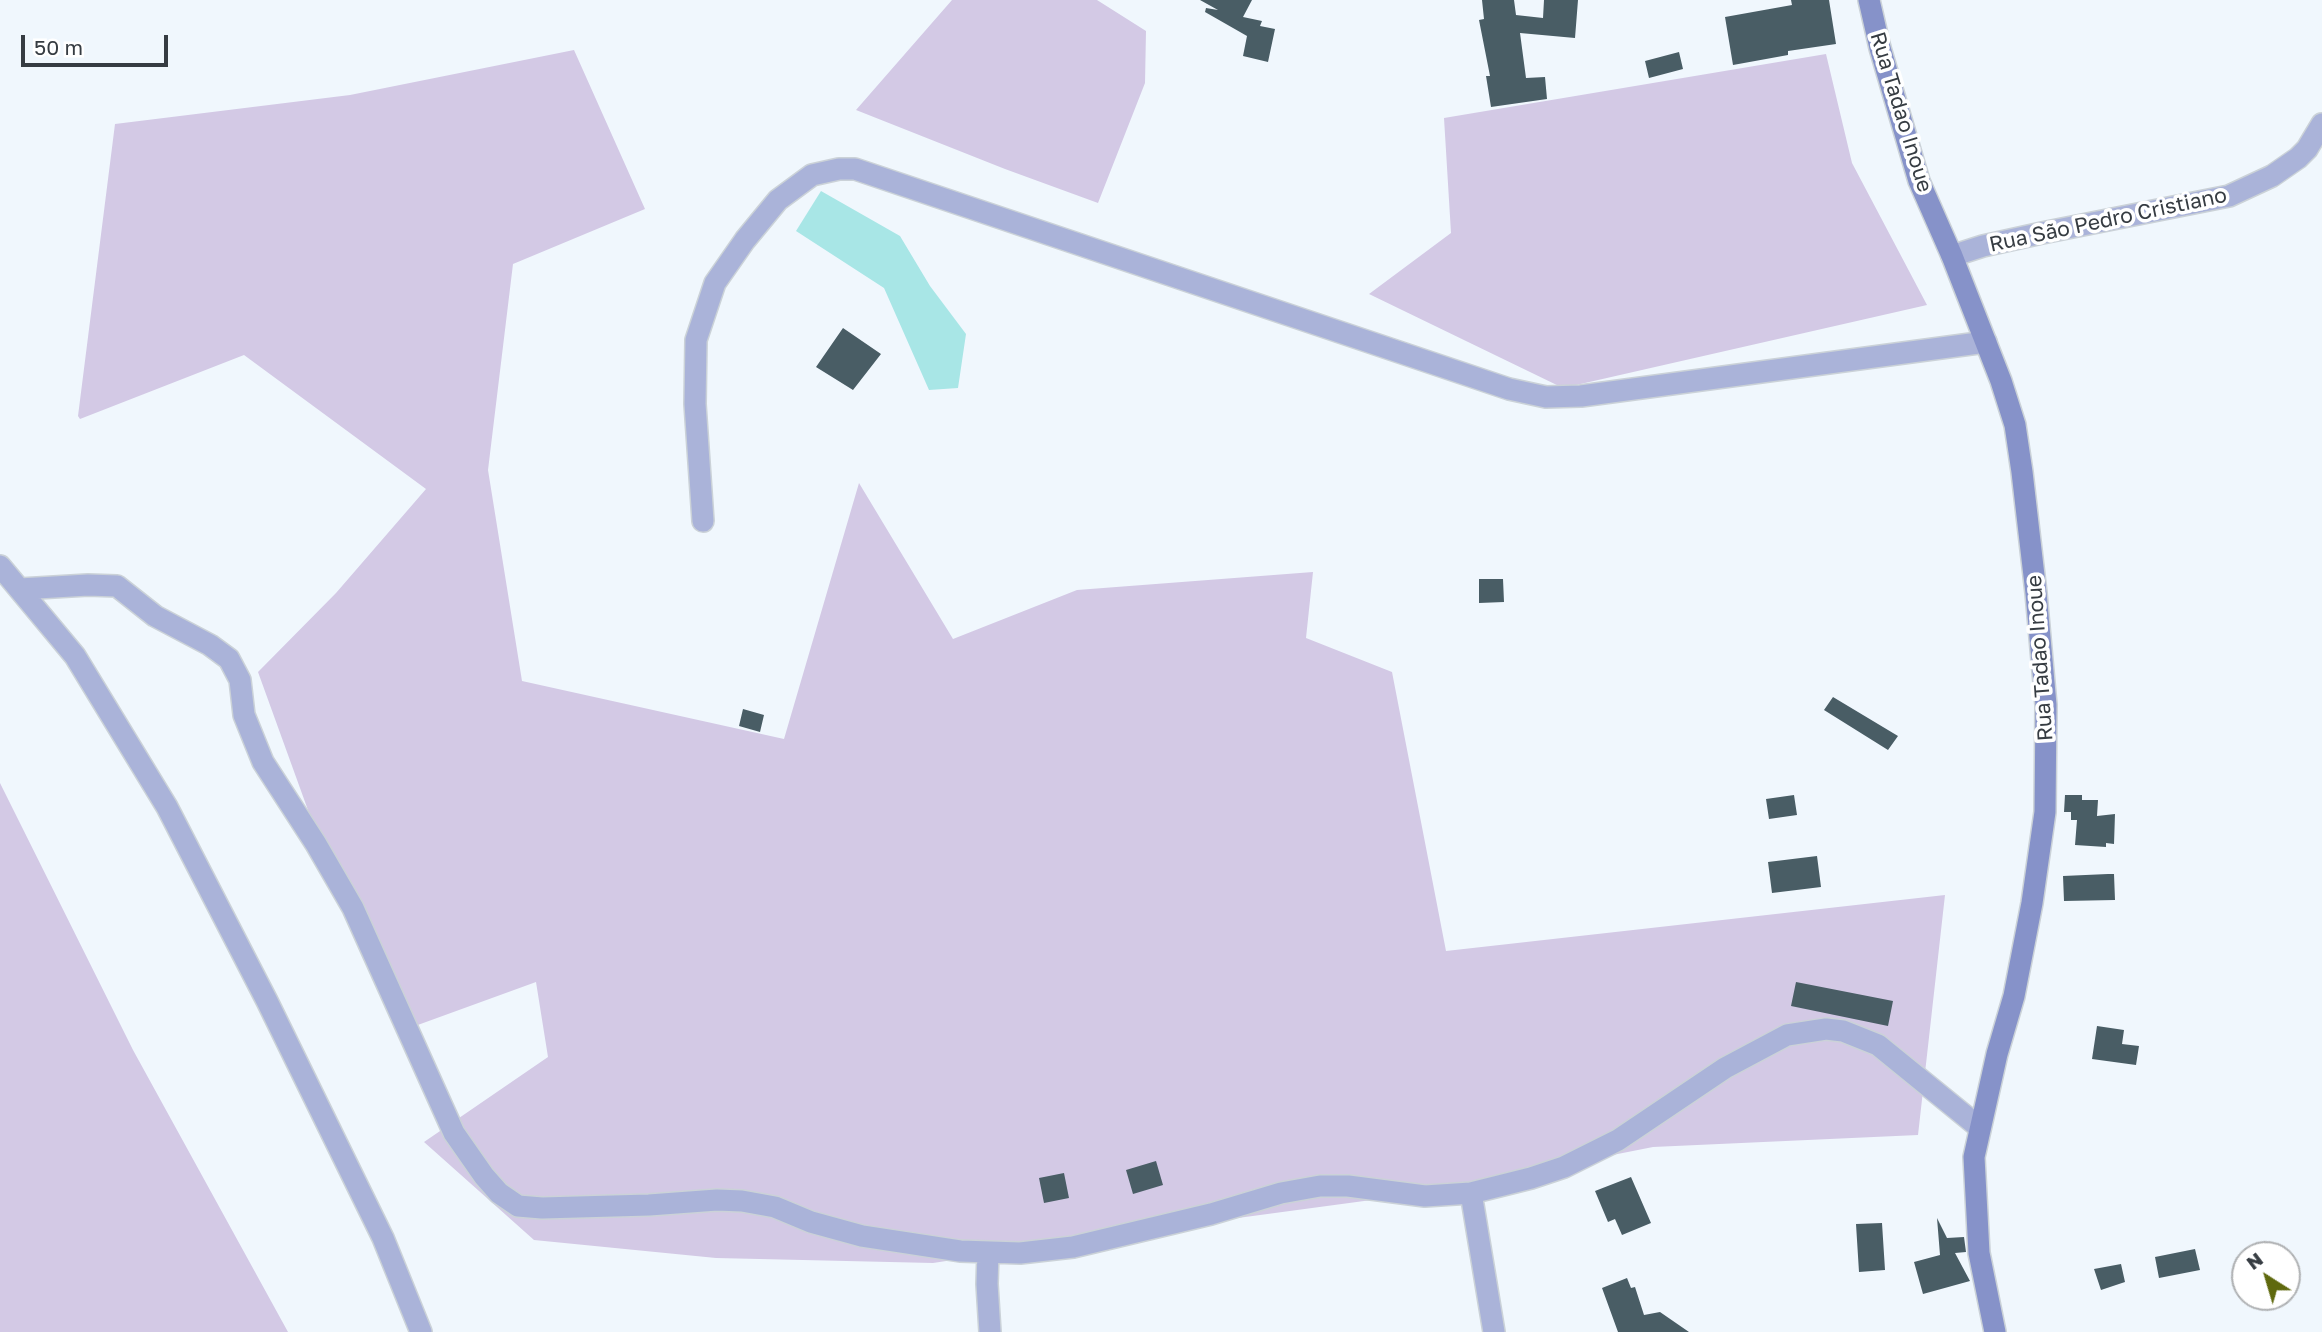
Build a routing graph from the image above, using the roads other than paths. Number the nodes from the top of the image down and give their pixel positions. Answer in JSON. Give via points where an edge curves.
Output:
{"nodes":[{"id":1,"x":1869,"y":0,"type":"edge"},
{"id":2,"x":2322,"y":124,"type":"edge"},
{"id":3,"x":1952,"y":256,"type":"junction"},
{"id":4,"x":1986,"y":342,"type":"junction"},
{"id":5,"x":702,"y":521,"type":"dead end"},
{"id":6,"x":0,"y":566,"type":"edge"},
{"id":7,"x":20,"y":589,"type":"junction"},
{"id":8,"x":1980,"y":1128,"type":"junction"},
{"id":9,"x":1471,"y":1193,"type":"junction"},
{"id":10,"x":988,"y":1252,"type":"junction"},
{"id":11,"x":421,"y":1332,"type":"edge"},
{"id":12,"x":990,"y":1332,"type":"edge"},
{"id":13,"x":1494,"y":1332,"type":"edge"},
{"id":14,"x":1995,"y":1332,"type":"edge"}],
"edges":[{"from":1,"to":3,"type":"street","name":"Rua Tadao Inoue","via":[[1919,181]]},
{"from":2,"to":3,"type":"street","name":"Rua São Pedro Cristiano","via":[[2298,158],[2229,197]]},
{"from":3,"to":4,"type":"street","name":"Rua Tadao Inoue"},
{"from":4,"to":5,"type":"street","via":[[1546,397],[1509,389],[855,169],[839,169],[812,174],[778,200],[715,283],[696,340]]},
{"from":4,"to":8,"type":"street","name":"Rua Tadao Inoue","via":[[2015,425],[2022,472],[2046,705],[2047,762],[2032,904]]},
{"from":6,"to":7,"type":"street"},
{"from":7,"to":10,"type":"street","via":[[117,586],[155,616],[229,659],[240,680],[244,715],[263,762],[353,908],[454,1133],[484,1176],[508,1200],[518,1206],[542,1208],[742,1201],[862,1236]]},
{"from":7,"to":11,"type":"street","via":[[75,656],[167,807],[383,1238]]},
{"from":8,"to":9,"type":"street","via":[[1878,1045],[1843,1031],[1808,1030],[1787,1035],[1725,1068],[1591,1155],[1531,1178]]},
{"from":8,"to":14,"type":"street","name":"Rua Tadao Inoue","via":[[1974,1157],[1979,1253]]},
{"from":9,"to":10,"type":"street","via":[[1425,1196],[1320,1186],[1073,1247]]},
{"from":9,"to":13,"type":"street"},
{"from":10,"to":12,"type":"street"}]}
